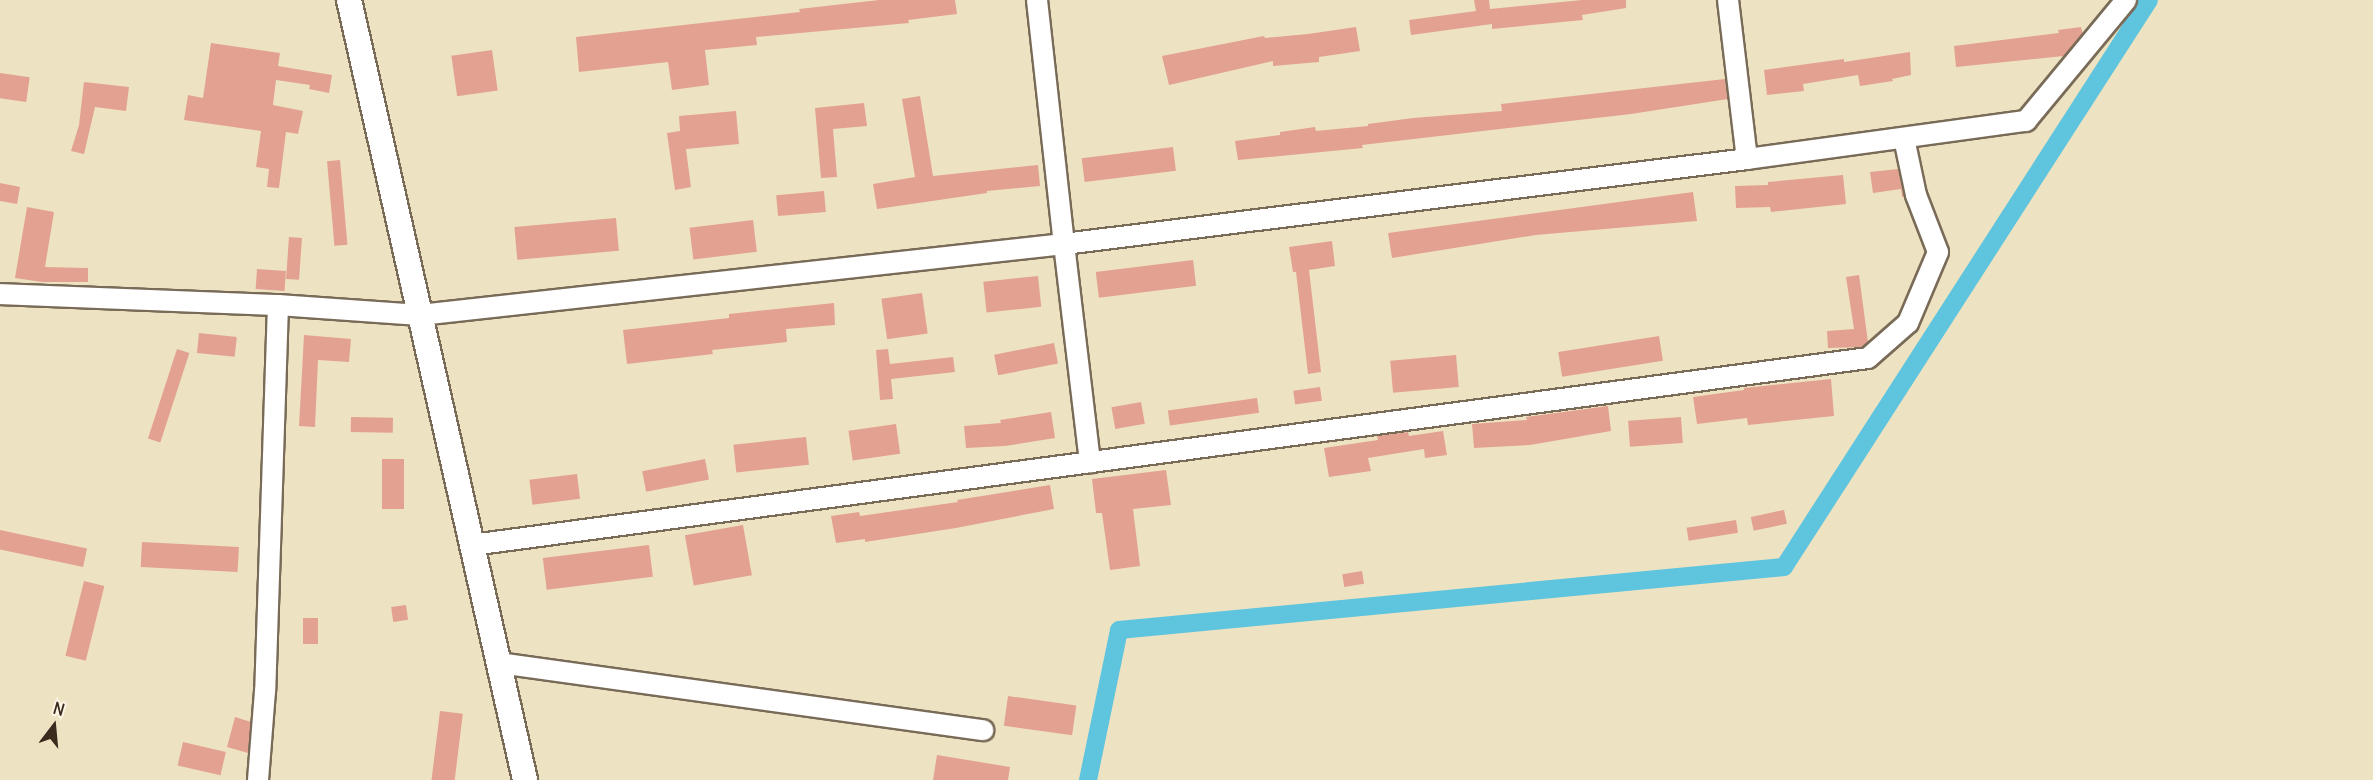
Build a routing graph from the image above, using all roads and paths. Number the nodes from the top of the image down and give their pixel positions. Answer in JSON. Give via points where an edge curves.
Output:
{"nodes":[{"id":1,"x":349,"y":0,"type":"edge"},
{"id":2,"x":1037,"y":0,"type":"edge"},
{"id":3,"x":1728,"y":0,"type":"edge"},
{"id":4,"x":2126,"y":0,"type":"edge"},
{"id":5,"x":1904,"y":138,"type":"junction"},
{"id":6,"x":1747,"y":159,"type":"junction"},
{"id":7,"x":1064,"y":244,"type":"junction"},
{"id":8,"x":0,"y":294,"type":"edge"},
{"id":9,"x":278,"y":305,"type":"junction"},
{"id":10,"x":420,"y":315,"type":"junction"},
{"id":11,"x":1089,"y":462,"type":"junction"},
{"id":12,"x":472,"y":544,"type":"junction"},
{"id":13,"x":499,"y":663,"type":"junction"},
{"id":14,"x":983,"y":730,"type":"dead end"},
{"id":15,"x":258,"y":780,"type":"edge"},
{"id":16,"x":525,"y":780,"type":"edge"}],
"edges":[{"from":1,"to":10,"type":"street"},
{"from":2,"to":7,"type":"street"},
{"from":3,"to":6,"type":"street"},
{"from":4,"to":5,"type":"street","via":[[2026,121]]},
{"from":5,"to":6,"type":"street"},
{"from":5,"to":11,"type":"street","via":[[1916,195],[1938,252],[1908,323],[1868,358]]},
{"from":6,"to":7,"type":"street"},
{"from":7,"to":10,"type":"street"},
{"from":7,"to":11,"type":"street"},
{"from":8,"to":9,"type":"street"},
{"from":9,"to":10,"type":"street"},
{"from":9,"to":15,"type":"street","via":[[266,691]]},
{"from":10,"to":12,"type":"street"},
{"from":11,"to":12,"type":"street"},
{"from":12,"to":13,"type":"street"},
{"from":13,"to":14,"type":"street"},
{"from":13,"to":16,"type":"street"}]}
